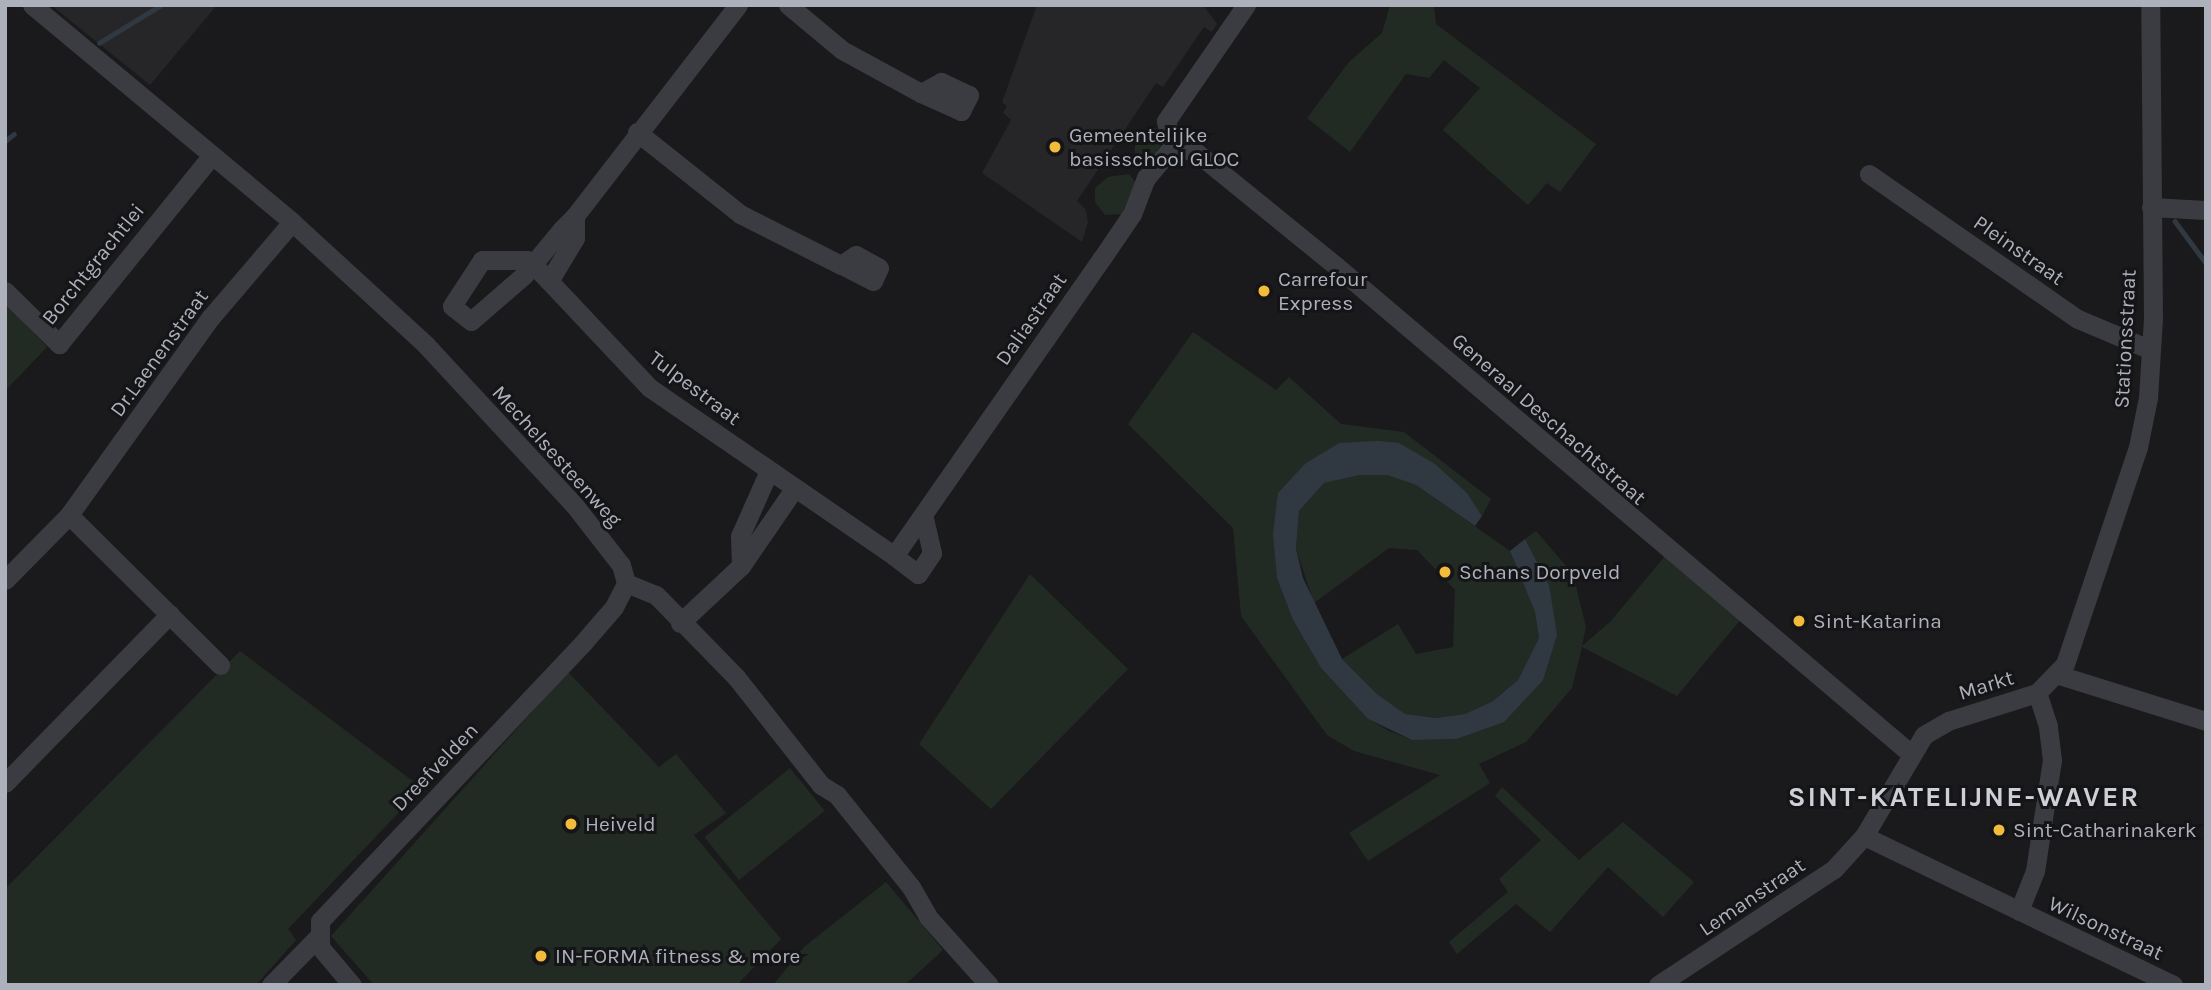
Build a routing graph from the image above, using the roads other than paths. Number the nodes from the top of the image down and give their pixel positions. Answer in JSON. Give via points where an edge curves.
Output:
{"nodes":[{"id":1,"x":32,"y":5,"type":"edge"},
{"id":2,"x":738,"y":5,"type":"edge"},
{"id":3,"x":788,"y":5,"type":"edge"},
{"id":4,"x":1246,"y":5,"type":"edge"},
{"id":5,"x":2150,"y":5,"type":"edge"},
{"id":6,"x":921,"y":93,"type":"dead end"},
{"id":7,"x":637,"y":132,"type":"junction"},
{"id":8,"x":1173,"y":146,"type":"junction"},
{"id":9,"x":211,"y":156,"type":"junction"},
{"id":10,"x":1869,"y":174,"type":"dead end"},
{"id":11,"x":2151,"y":207,"type":"junction"},
{"id":12,"x":2206,"y":210,"type":"edge"},
{"id":13,"x":575,"y":216,"type":"junction"},
{"id":14,"x":292,"y":222,"type":"junction"},
{"id":15,"x":841,"y":265,"type":"dead end"},
{"id":16,"x":549,"y":281,"type":"junction"},
{"id":17,"x":5,"y":291,"type":"edge"},
{"id":18,"x":2151,"y":350,"type":"junction"},
{"id":19,"x":769,"y":471,"type":"junction"},
{"id":20,"x":794,"y":489,"type":"junction"},
{"id":21,"x":69,"y":515,"type":"junction"},
{"id":22,"x":923,"y":518,"type":"junction"},
{"id":23,"x":894,"y":556,"type":"junction"},
{"id":24,"x":741,"y":566,"type":"junction"},
{"id":25,"x":5,"y":580,"type":"edge"},
{"id":26,"x":626,"y":583,"type":"junction"},
{"id":27,"x":170,"y":614,"type":"junction"},
{"id":28,"x":680,"y":623,"type":"junction"},
{"id":29,"x":220,"y":665,"type":"dead end"},
{"id":30,"x":2059,"y":675,"type":"junction"},
{"id":31,"x":2038,"y":693,"type":"junction"},
{"id":32,"x":2206,"y":722,"type":"edge"},
{"id":33,"x":1910,"y":753,"type":"junction"},
{"id":34,"x":5,"y":783,"type":"edge"},
{"id":35,"x":1864,"y":836,"type":"junction"},
{"id":36,"x":2019,"y":911,"type":"junction"},
{"id":37,"x":317,"y":938,"type":"junction"},
{"id":38,"x":271,"y":985,"type":"edge"},
{"id":39,"x":352,"y":985,"type":"edge"},
{"id":40,"x":989,"y":985,"type":"edge"},
{"id":41,"x":1658,"y":985,"type":"edge"},
{"id":42,"x":2174,"y":985,"type":"edge"}],
"edges":[{"from":1,"to":9,"type":"street","name":"Mechelsesteenweg"},
{"from":2,"to":7,"type":"street","name":"Tulpestraat"},
{"from":3,"to":6,"type":"street","via":[[842,50]]},
{"from":4,"to":8,"type":"street","via":[[1166,121]]},
{"from":5,"to":11,"type":"street","name":"Stationsstraat"},
{"from":7,"to":13,"type":"street","name":"Tulpestraat"},
{"from":7,"to":15,"type":"street","via":[[740,214]]},
{"from":8,"to":22,"type":"street","name":"Daliastraat","via":[[1146,178],[1127,221]]},
{"from":8,"to":33,"type":"street","name":"Generaal Deschachtstraat","via":[[1197,153],[1336,266]]},
{"from":9,"to":14,"type":"street","name":"Mechelsesteenweg"},
{"from":9,"to":17,"type":"street","name":"Borchtgrachtlei","via":[[59,344]]},
{"from":10,"to":18,"type":"street","name":"Pleinstraat","via":[[2078,318]]},
{"from":11,"to":12,"type":"street"},
{"from":11,"to":18,"type":"street","name":"Stationsstraat"},
{"from":13,"to":16,"type":"street","name":"Tulpestraat","via":[[575,238]]},
{"from":13,"to":16,"type":"street","name":"Tulpestraat","via":[[533,264]]},
{"from":14,"to":21,"type":"street","name":"Dr.Laenenstraat","via":[[211,317]]},
{"from":14,"to":26,"type":"street","name":"Mechelsesteenweg","via":[[426,345],[575,506],[621,565]]},
{"from":16,"to":19,"type":"street","name":"Tulpestraat","via":[[650,388]]},
{"from":18,"to":30,"type":"street","name":"Stationsstraat","via":[[2138,447]]},
{"from":19,"to":20,"type":"street","name":"Tulpestraat"},
{"from":19,"to":24,"type":"street","via":[[740,536]]},
{"from":20,"to":23,"type":"street"},
{"from":20,"to":24,"type":"street"},
{"from":21,"to":25,"type":"street","name":"Dr.Laenenstraat"},
{"from":21,"to":27,"type":"street"},
{"from":22,"to":23,"type":"street","name":"Daliastraat"},
{"from":22,"to":23,"type":"street","via":[[932,553],[918,574]]},
{"from":24,"to":28,"type":"street"},
{"from":26,"to":28,"type":"street","via":[[656,595]]},
{"from":26,"to":37,"type":"street","name":"Dreefvelden","via":[[614,607],[582,644],[320,920]]},
{"from":27,"to":29,"type":"street"},
{"from":27,"to":34,"type":"street"},
{"from":28,"to":40,"type":"street","via":[[736,677],[821,785],[837,796],[911,887],[928,917]]},
{"from":30,"to":31,"type":"street"},
{"from":30,"to":32,"type":"street"},
{"from":31,"to":33,"type":"street","name":"Markt","via":[[1948,721],[1924,735]]},
{"from":31,"to":36,"type":"street","name":"Markt","via":[[2049,726],[2052,760],[2035,871]]},
{"from":33,"to":35,"type":"street","name":"Markt"},
{"from":35,"to":36,"type":"street"},
{"from":35,"to":41,"type":"street","name":"Lemanstraat","via":[[1814,884]]},
{"from":36,"to":42,"type":"street","name":"Wilsonstraat"},
{"from":37,"to":38,"type":"street","name":"Dreefvelden"},
{"from":37,"to":39,"type":"street","via":[[325,956]]}]}
